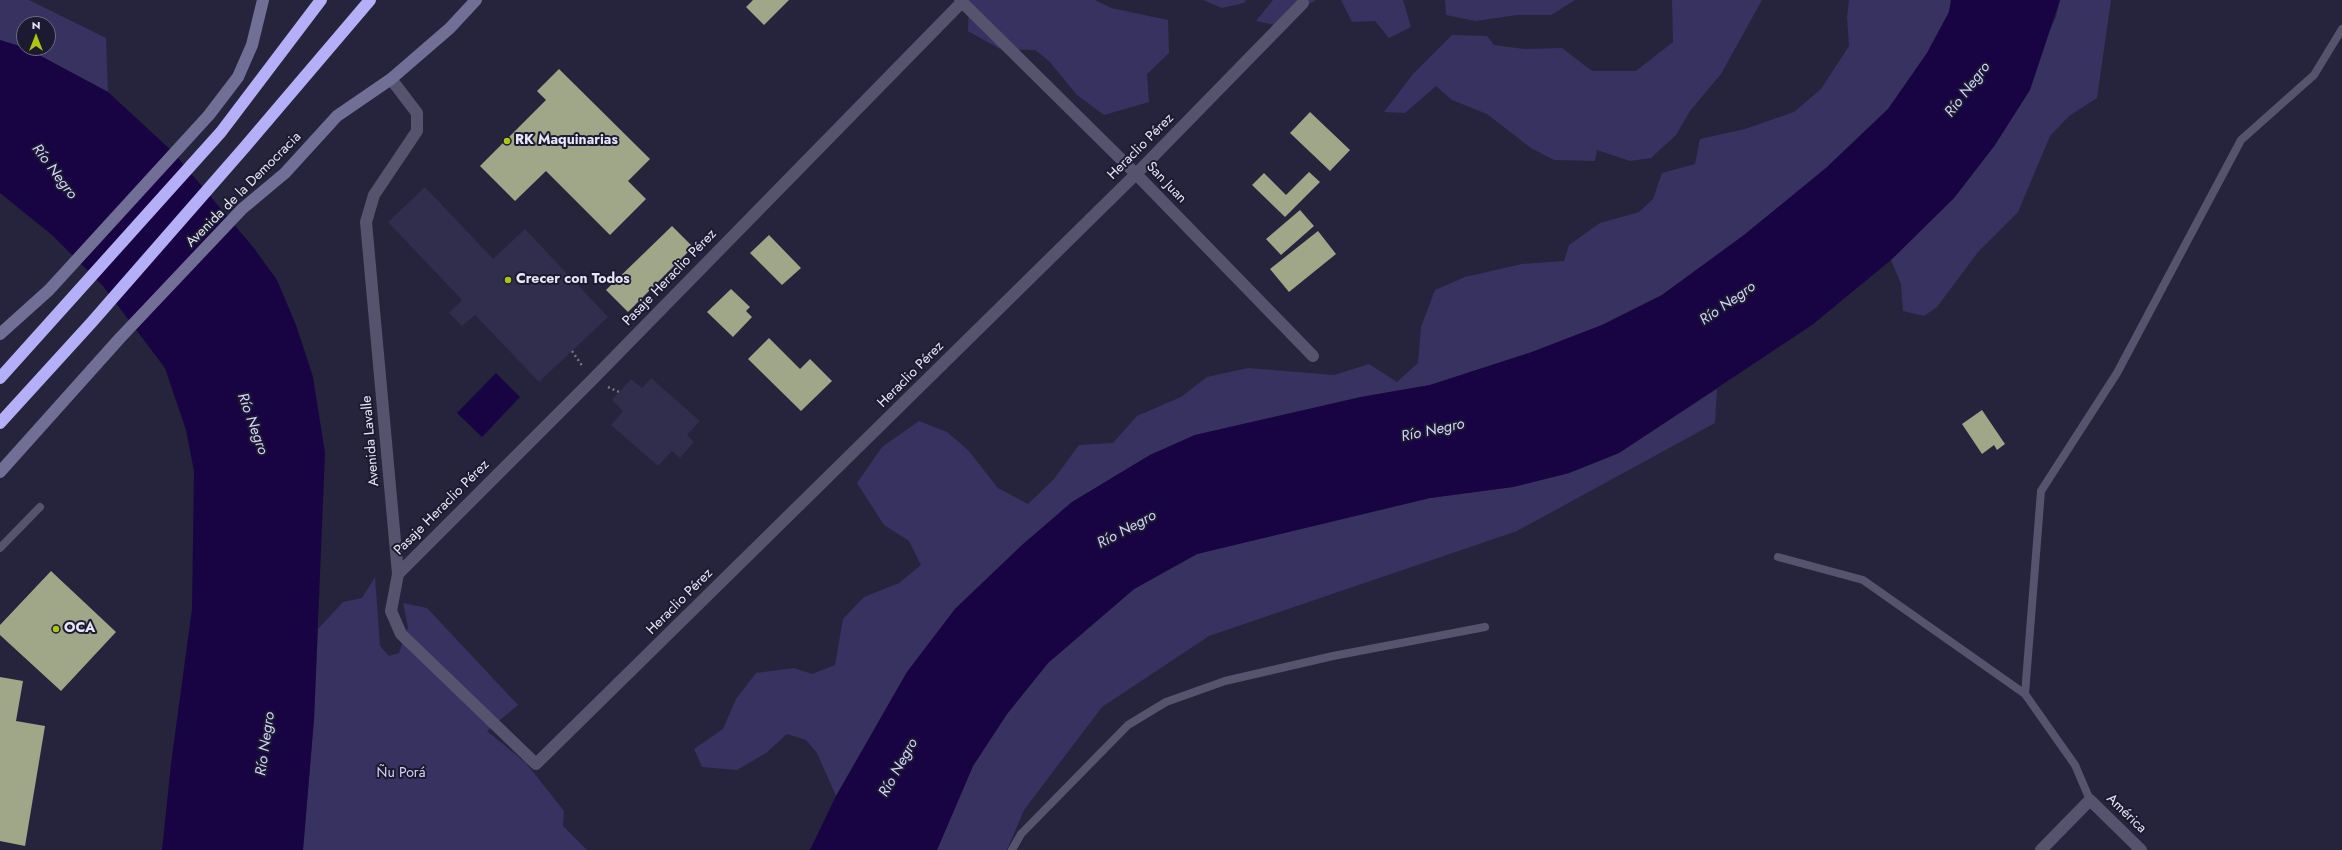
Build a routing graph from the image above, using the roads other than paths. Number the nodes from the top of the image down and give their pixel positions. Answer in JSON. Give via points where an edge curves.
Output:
{"nodes":[{"id":1,"x":263,"y":0,"type":"edge"},
{"id":2,"x":321,"y":0,"type":"edge"},
{"id":3,"x":370,"y":0,"type":"edge"},
{"id":4,"x":476,"y":0,"type":"edge"},
{"id":5,"x":961,"y":1,"type":"edge"},
{"id":6,"x":1303,"y":3,"type":"dead end"},
{"id":7,"x":2342,"y":30,"type":"edge"},
{"id":8,"x":391,"y":79,"type":"junction"},
{"id":9,"x":1136,"y":174,"type":"junction"},
{"id":10,"x":0,"y":334,"type":"edge"},
{"id":11,"x":1313,"y":356,"type":"dead end"},
{"id":12,"x":0,"y":378,"type":"edge"},
{"id":13,"x":0,"y":423,"type":"edge"},
{"id":14,"x":0,"y":472,"type":"edge"},
{"id":15,"x":40,"y":507,"type":"dead end"},
{"id":16,"x":0,"y":548,"type":"edge"},
{"id":17,"x":1778,"y":557,"type":"dead end"},
{"id":18,"x":398,"y":574,"type":"junction"},
{"id":19,"x":1485,"y":627,"type":"dead end"},
{"id":20,"x":2025,"y":694,"type":"junction"},
{"id":21,"x":536,"y":764,"type":"joint"},
{"id":22,"x":2090,"y":800,"type":"junction"},
{"id":23,"x":1012,"y":850,"type":"edge"},
{"id":24,"x":2042,"y":850,"type":"edge"},
{"id":25,"x":2141,"y":850,"type":"edge"}],
"edges":[{"from":1,"to":10,"type":"street","via":[[252,45],[238,77],[209,116],[49,290]]},
{"from":2,"to":12,"type":"highway","via":[[221,132]]},
{"from":3,"to":13,"type":"highway","name":"Avenida de la Democracia","via":[[92,322]]},
{"from":4,"to":8,"type":"street","name":"Avenida de la Democracia","via":[[450,28]]},
{"from":5,"to":9,"type":"street","name":"San Juan"},
{"from":5,"to":18,"type":"street","name":"Pasaje Heraclio Pérez","via":[[592,380]]},
{"from":6,"to":9,"type":"street","name":"Heraclio Pérez"},
{"from":7,"to":20,"type":"lane","via":[[2314,75],[2241,140],[2117,373],[2041,491]]},
{"from":8,"to":14,"type":"street","name":"Avenida de la Democracia","via":[[337,116],[285,173],[242,209],[120,338]]},
{"from":8,"to":18,"type":"street","name":"Avenida Lavalle","via":[[417,113],[417,131],[374,195],[366,222]]},
{"from":9,"to":11,"type":"street","name":"San Juan"},
{"from":9,"to":21,"type":"street","name":"Heraclio Pérez"},
{"from":15,"to":16,"type":"lane"},
{"from":17,"to":20,"type":"lane","via":[[1863,580]]},
{"from":18,"to":21,"type":"street","name":"Avenida Lavalle","via":[[391,611],[401,634]]},
{"from":19,"to":23,"type":"lane","via":[[1333,656],[1225,681],[1166,702],[1128,725],[1021,834]]},
{"from":20,"to":22,"type":"lane","via":[[2075,765]]},
{"from":22,"to":24,"type":"street"},
{"from":22,"to":25,"type":"street","name":"América"}]}
